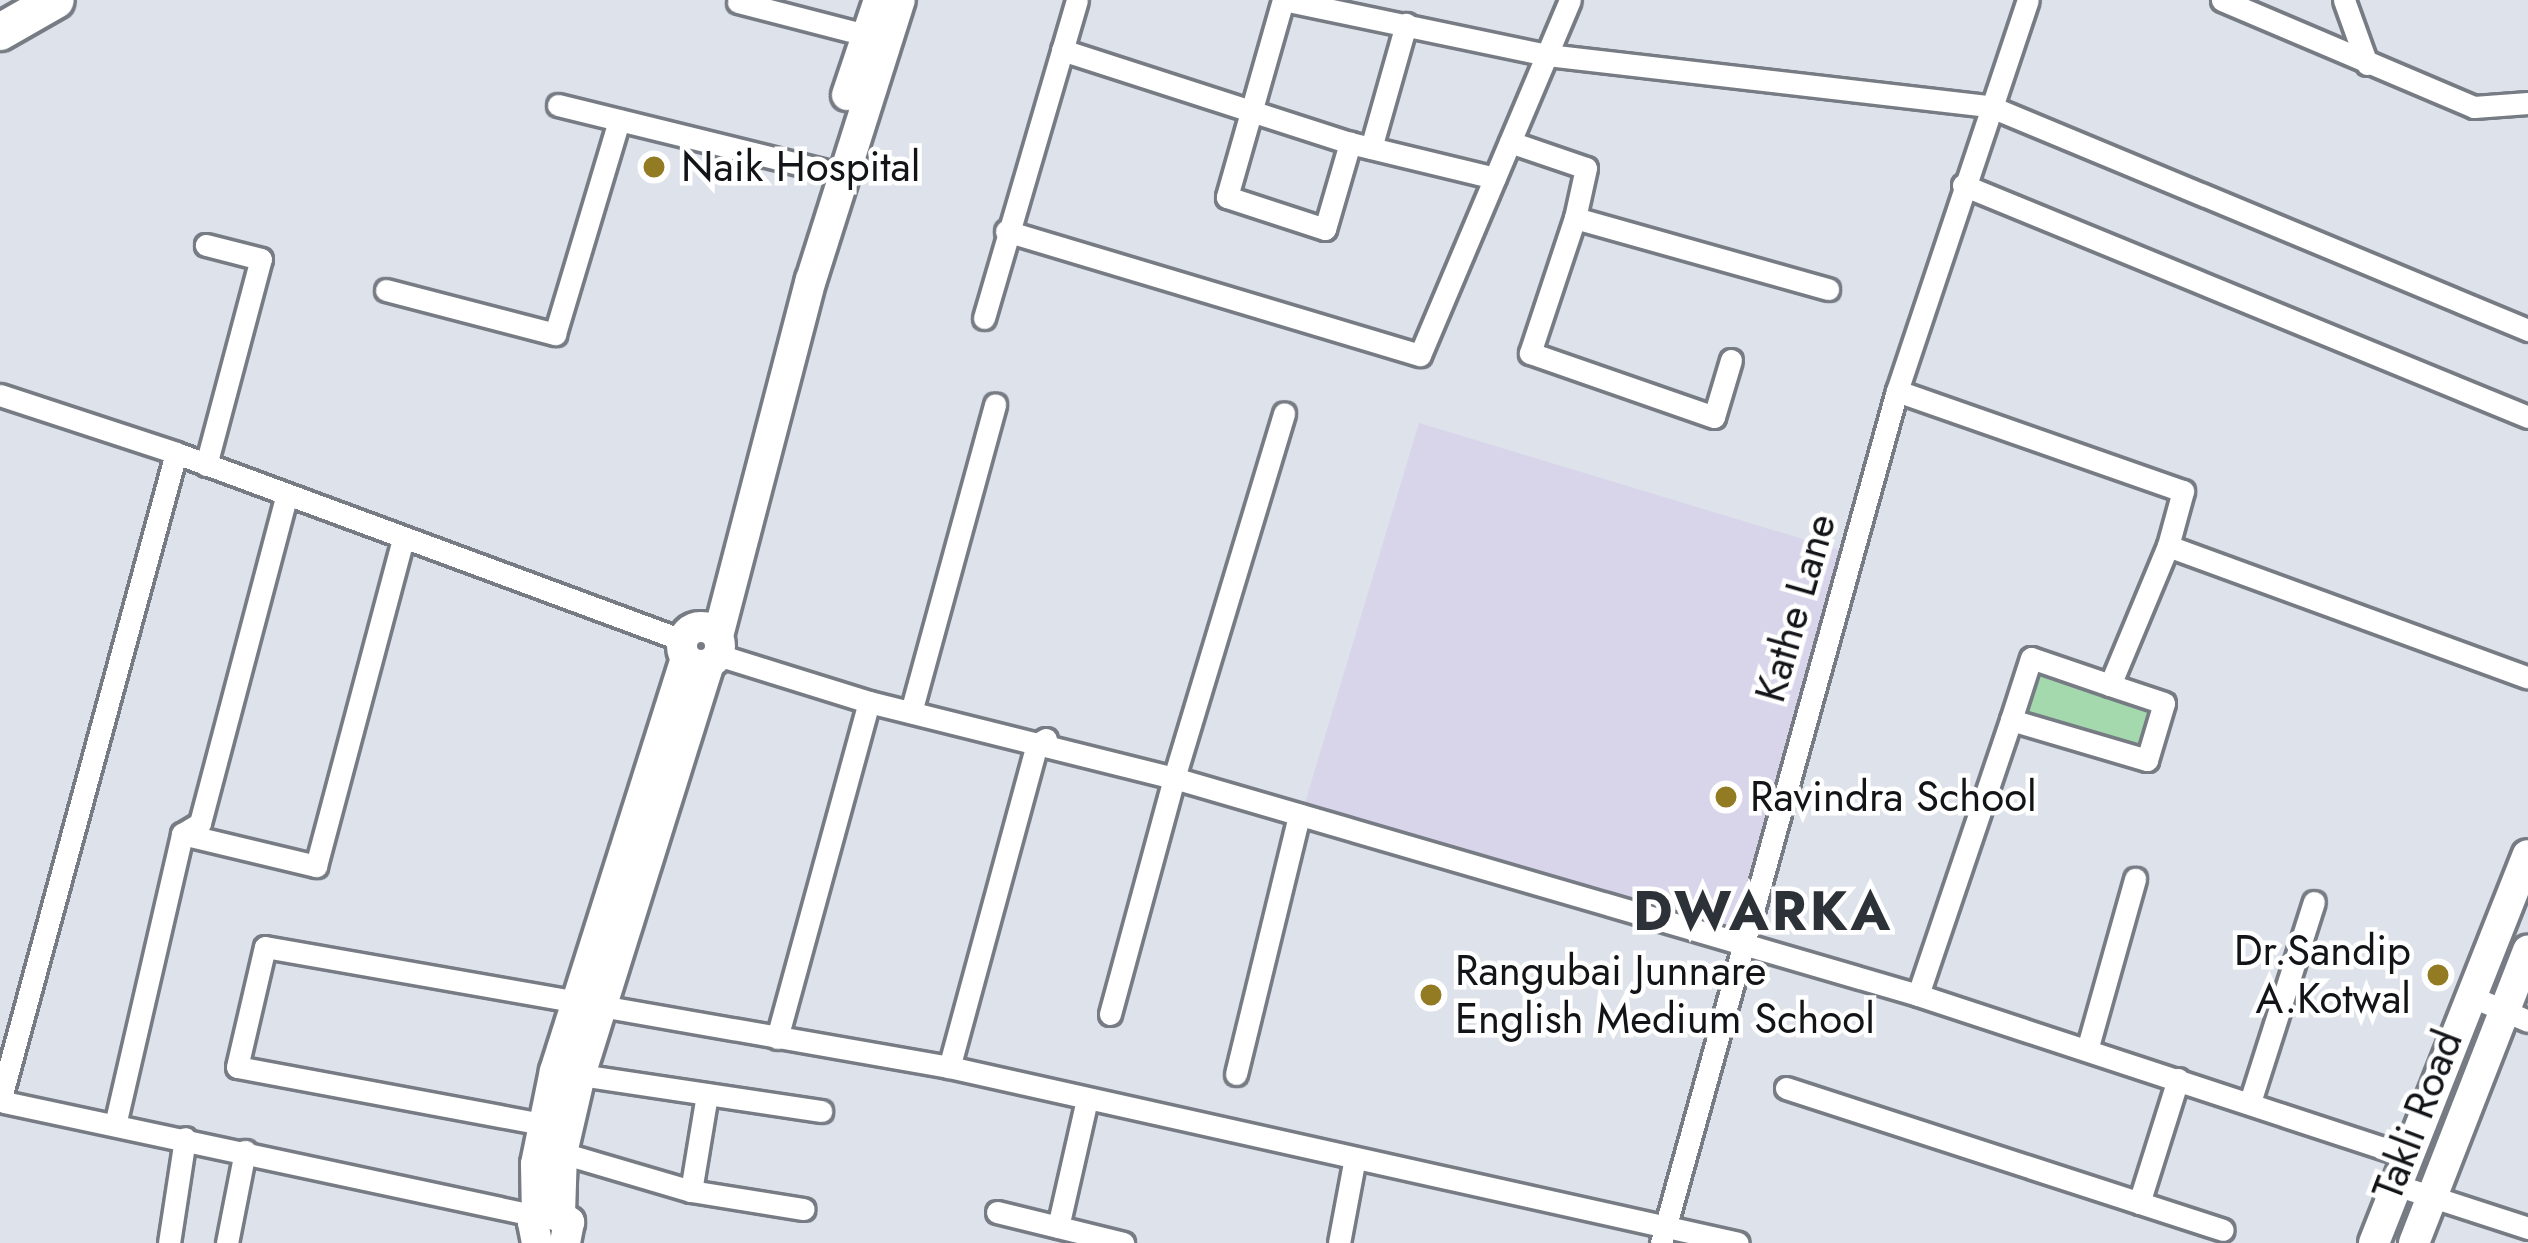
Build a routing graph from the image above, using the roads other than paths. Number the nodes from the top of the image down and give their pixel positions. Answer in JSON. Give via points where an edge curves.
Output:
{"nodes":[{"id":1,"x":56,"y":0,"type":"edge"},
{"id":2,"x":879,"y":0,"type":"edge"},
{"id":3,"x":899,"y":0,"type":"edge"},
{"id":4,"x":1077,"y":0,"type":"edge"},
{"id":5,"x":1284,"y":0,"type":"edge"},
{"id":6,"x":1570,"y":0,"type":"edge"},
{"id":7,"x":2028,"y":0,"type":"edge"},
{"id":8,"x":2222,"y":0,"type":"edge"},
{"id":9,"x":2344,"y":0,"type":"edge"},
{"id":10,"x":738,"y":2,"type":"edge"},
{"id":11,"x":1337,"y":4,"type":"edge"},
{"id":12,"x":1406,"y":24,"type":"junction"},
{"id":13,"x":0,"y":32,"type":"edge"},
{"id":14,"x":866,"y":35,"type":"junction"},
{"id":15,"x":1062,"y":50,"type":"junction"},
{"id":16,"x":1546,"y":55,"type":"junction"},
{"id":17,"x":2367,"y":64,"type":"junction"},
{"id":18,"x":2528,"y":104,"type":"edge"},
{"id":19,"x":558,"y":105,"type":"dead end"},
{"id":20,"x":1989,"y":106,"type":"junction"},
{"id":21,"x":1252,"y":114,"type":"junction"},
{"id":22,"x":619,"y":120,"type":"junction"},
{"id":23,"x":1510,"y":142,"type":"junction"},
{"id":24,"x":1361,"y":146,"type":"junction"},
{"id":25,"x":832,"y":173,"type":"junction"},
{"id":26,"x":1495,"y":178,"type":"junction"},
{"id":27,"x":1964,"y":185,"type":"junction"},
{"id":28,"x":1575,"y":218,"type":"junction"},
{"id":29,"x":1006,"y":231,"type":"junction"},
{"id":30,"x":206,"y":245,"type":"dead end"},
{"id":31,"x":1828,"y":289,"type":"dead end"},
{"id":32,"x":386,"y":290,"type":"dead end"},
{"id":33,"x":984,"y":318,"type":"dead end"},
{"id":34,"x":2528,"y":330,"type":"edge"},
{"id":35,"x":1731,"y":360,"type":"dead end"},
{"id":36,"x":1897,"y":391,"type":"junction"},
{"id":37,"x":0,"y":395,"type":"edge"},
{"id":38,"x":995,"y":404,"type":"dead end"},
{"id":39,"x":1283,"y":413,"type":"dead end"},
{"id":40,"x":2528,"y":417,"type":"edge"},
{"id":41,"x":176,"y":453,"type":"junction"},
{"id":42,"x":206,"y":465,"type":"junction"},
{"id":43,"x":286,"y":496,"type":"junction"},
{"id":44,"x":403,"y":542,"type":"junction"},
{"id":45,"x":2168,"y":546,"type":"junction"},
{"id":46,"x":702,"y":647,"type":"junction"},
{"id":47,"x":2528,"y":678,"type":"edge"},
{"id":48,"x":2110,"y":685,"type":"junction"},
{"id":49,"x":869,"y":702,"type":"junction"},
{"id":50,"x":911,"y":712,"type":"junction"},
{"id":51,"x":2011,"y":720,"type":"junction"},
{"id":52,"x":1041,"y":742,"type":"junction"},
{"id":53,"x":1174,"y":778,"type":"junction"},
{"id":54,"x":1299,"y":815,"type":"junction"},
{"id":55,"x":182,"y":834,"type":"junction"},
{"id":56,"x":2528,"y":855,"type":"edge"},
{"id":57,"x":2135,"y":879,"type":"dead end"},
{"id":58,"x":2521,"y":896,"type":"edge"},
{"id":59,"x":2314,"y":902,"type":"dead end"},
{"id":60,"x":1742,"y":944,"type":"junction"},
{"id":61,"x":2528,"y":950,"type":"edge"},
{"id":62,"x":1918,"y":995,"type":"junction"},
{"id":63,"x":2473,"y":997,"type":"junction"},
{"id":64,"x":587,"y":1005,"type":"junction"},
{"id":65,"x":1110,"y":1014,"type":"dead end"},
{"id":66,"x":2515,"y":1016,"type":"edge"},
{"id":67,"x":777,"y":1038,"type":"junction"},
{"id":68,"x":2087,"y":1050,"type":"junction"},
{"id":69,"x":949,"y":1067,"type":"junction"},
{"id":70,"x":1236,"y":1074,"type":"dead end"},
{"id":71,"x":580,"y":1075,"type":"junction"},
{"id":72,"x":2178,"y":1079,"type":"junction"},
{"id":73,"x":1786,"y":1088,"type":"dead end"},
{"id":74,"x":707,"y":1094,"type":"junction"},
{"id":75,"x":1087,"y":1100,"type":"junction"},
{"id":76,"x":2,"y":1101,"type":"edge"},
{"id":77,"x":2250,"y":1102,"type":"junction"},
{"id":78,"x":821,"y":1111,"type":"dead end"},
{"id":79,"x":542,"y":1124,"type":"junction"},
{"id":80,"x":115,"y":1125,"type":"junction"},
{"id":81,"x":185,"y":1138,"type":"junction"},
{"id":82,"x":245,"y":1151,"type":"junction"},
{"id":83,"x":562,"y":1154,"type":"junction"},
{"id":84,"x":1354,"y":1163,"type":"junction"},
{"id":85,"x":2402,"y":1170,"type":"junction"},
{"id":86,"x":692,"y":1190,"type":"junction"},
{"id":87,"x":2432,"y":1197,"type":"junction"},
{"id":88,"x":2139,"y":1203,"type":"junction"},
{"id":89,"x":804,"y":1209,"type":"dead end"},
{"id":90,"x":997,"y":1212,"type":"dead end"},
{"id":91,"x":1058,"y":1227,"type":"junction"},
{"id":92,"x":2528,"y":1228,"type":"edge"},
{"id":93,"x":2223,"y":1230,"type":"dead end"},
{"id":94,"x":545,"y":1233,"type":"edge"},
{"id":95,"x":1664,"y":1234,"type":"edge"},
{"id":96,"x":169,"y":1243,"type":"edge"},
{"id":97,"x":227,"y":1243,"type":"edge"},
{"id":98,"x":1124,"y":1243,"type":"edge"},
{"id":99,"x":1339,"y":1243,"type":"edge"},
{"id":100,"x":1738,"y":1243,"type":"edge"},
{"id":101,"x":2374,"y":1243,"type":"edge"},
{"id":102,"x":2414,"y":1243,"type":"edge"}],
"edges":[{"from":1,"to":13,"type":"highway"},
{"from":2,"to":14,"type":"street"},
{"from":3,"to":25,"type":"street"},
{"from":4,"to":15,"type":"street"},
{"from":5,"to":11,"type":"street"},
{"from":5,"to":21,"type":"street"},
{"from":6,"to":16,"type":"street"},
{"from":7,"to":20,"type":"street","name":"Kathe Lane"},
{"from":8,"to":17,"type":"street"},
{"from":9,"to":17,"type":"street"},
{"from":10,"to":14,"type":"street"},
{"from":11,"to":12,"type":"street"},
{"from":12,"to":16,"type":"street"},
{"from":12,"to":24,"type":"street"},
{"from":14,"to":25,"type":"street"},
{"from":15,"to":21,"type":"street"},
{"from":15,"to":29,"type":"street"},
{"from":16,"to":20,"type":"street"},
{"from":16,"to":23,"type":"street"},
{"from":17,"to":18,"type":"street","via":[[2474,107]]},
{"from":19,"to":22,"type":"street"},
{"from":20,"to":27,"type":"street","name":"Kathe Lane"},
{"from":20,"to":34,"type":"street"},
{"from":21,"to":24,"type":"street"},
{"from":21,"to":24,"type":"street","via":[[1227,197],[1325,229]]},
{"from":22,"to":25,"type":"street"},
{"from":22,"to":32,"type":"street","via":[[555,334]]},
{"from":23,"to":26,"type":"street"},
{"from":23,"to":28,"type":"street","via":[[1586,168]]},
{"from":24,"to":26,"type":"street"},
{"from":25,"to":46,"type":"street"},
{"from":26,"to":29,"type":"street","via":[[1420,356]]},
{"from":27,"to":36,"type":"street","name":"Kathe Lane"},
{"from":27,"to":40,"type":"street"},
{"from":28,"to":31,"type":"street"},
{"from":28,"to":35,"type":"street","via":[[1530,353],[1714,417]]},
{"from":29,"to":33,"type":"street"},
{"from":30,"to":42,"type":"street","via":[[261,259]]},
{"from":36,"to":45,"type":"street","via":[[2183,491]]},
{"from":36,"to":60,"type":"street","name":"Kathe Lane"},
{"from":37,"to":41,"type":"street"},
{"from":38,"to":50,"type":"street"},
{"from":39,"to":53,"type":"street"},
{"from":41,"to":42,"type":"street"},
{"from":41,"to":76,"type":"street"},
{"from":42,"to":43,"type":"street"},
{"from":43,"to":44,"type":"street"},
{"from":43,"to":55,"type":"street","via":[[200,823]]},
{"from":44,"to":46,"type":"street"},
{"from":44,"to":55,"type":"street","via":[[316,866]]},
{"from":45,"to":47,"type":"street"},
{"from":45,"to":48,"type":"street"},
{"from":46,"to":49,"type":"street"},
{"from":46,"to":64,"type":"street"},
{"from":48,"to":51,"type":"street","via":[[2031,658]]},
{"from":48,"to":51,"type":"street","via":[[2164,703],[2146,760]]},
{"from":49,"to":50,"type":"street"},
{"from":49,"to":67,"type":"street"},
{"from":50,"to":52,"type":"street"},
{"from":51,"to":62,"type":"street"},
{"from":52,"to":53,"type":"street"},
{"from":52,"to":69,"type":"street"},
{"from":53,"to":54,"type":"street"},
{"from":53,"to":65,"type":"street"},
{"from":54,"to":60,"type":"street"},
{"from":54,"to":70,"type":"street"},
{"from":55,"to":80,"type":"street"},
{"from":56,"to":58,"type":"street","name":"Takli Road"},
{"from":57,"to":68,"type":"street"},
{"from":58,"to":63,"type":"street","name":"Takli Road"},
{"from":59,"to":77,"type":"street"},
{"from":60,"to":62,"type":"street"},
{"from":60,"to":95,"type":"street","name":"Kathe Lane"},
{"from":61,"to":66,"type":"street","name":"Takli Road"},
{"from":62,"to":68,"type":"street"},
{"from":63,"to":66,"type":"street"},
{"from":63,"to":85,"type":"street","name":"Takli Road"},
{"from":64,"to":67,"type":"street"},
{"from":64,"to":71,"type":"street"},
{"from":64,"to":79,"type":"street"},
{"from":64,"to":79,"type":"street","via":[[265,947],[257,962],[237,1066]]},
{"from":66,"to":87,"type":"street","name":"Takli Road"},
{"from":67,"to":69,"type":"street"},
{"from":68,"to":72,"type":"street"},
{"from":69,"to":75,"type":"street"},
{"from":71,"to":74,"type":"street"},
{"from":71,"to":83,"type":"street"},
{"from":72,"to":77,"type":"street"},
{"from":72,"to":88,"type":"street"},
{"from":73,"to":88,"type":"street"},
{"from":74,"to":78,"type":"street"},
{"from":74,"to":86,"type":"street"},
{"from":75,"to":84,"type":"street"},
{"from":75,"to":91,"type":"street"},
{"from":76,"to":80,"type":"street"},
{"from":77,"to":85,"type":"street"},
{"from":79,"to":94,"type":"street"},
{"from":80,"to":81,"type":"street"},
{"from":81,"to":82,"type":"street"},
{"from":81,"to":96,"type":"street"},
{"from":82,"to":94,"type":"street"},
{"from":82,"to":97,"type":"street"},
{"from":83,"to":86,"type":"street"},
{"from":83,"to":94,"type":"street"},
{"from":84,"to":95,"type":"street"},
{"from":84,"to":99,"type":"street"},
{"from":85,"to":87,"type":"street"},
{"from":85,"to":101,"type":"street","name":"Takli Road"},
{"from":86,"to":89,"type":"street"},
{"from":87,"to":92,"type":"street"},
{"from":87,"to":102,"type":"street","name":"Takli Road"},
{"from":88,"to":93,"type":"street"},
{"from":90,"to":91,"type":"street"},
{"from":91,"to":98,"type":"street"},
{"from":95,"to":100,"type":"street"}]}
